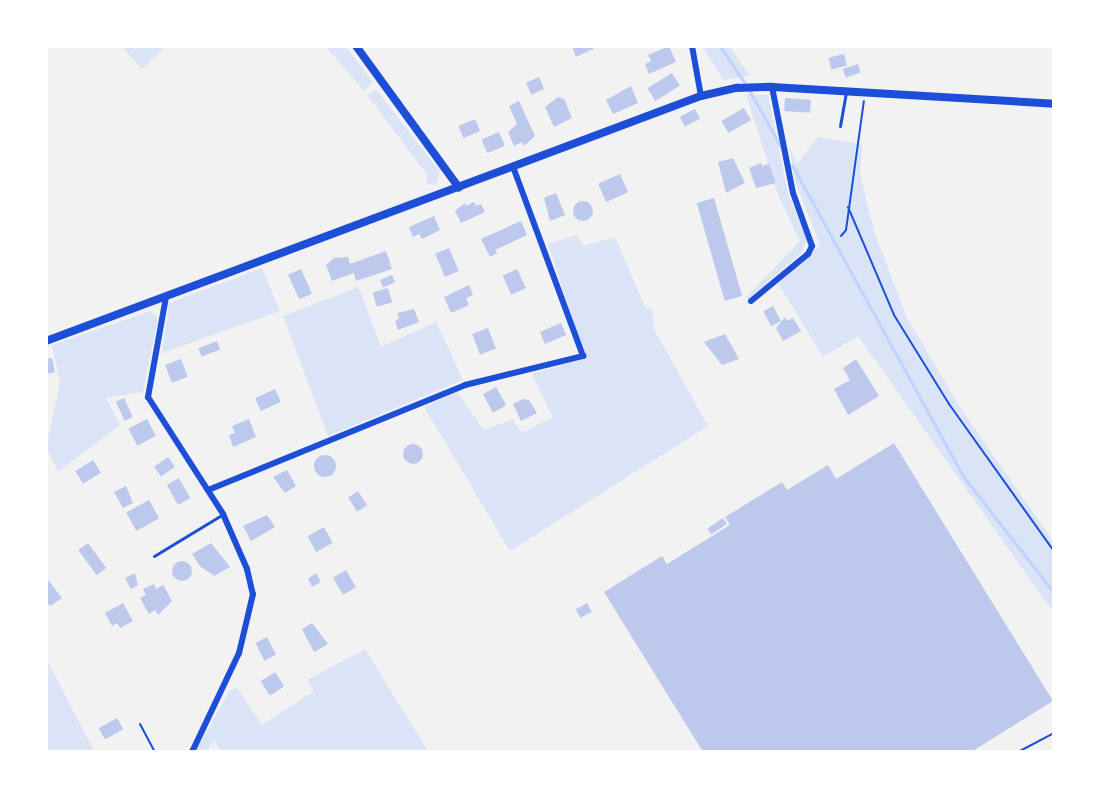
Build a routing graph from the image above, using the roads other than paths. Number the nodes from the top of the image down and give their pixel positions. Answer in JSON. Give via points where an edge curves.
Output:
{"nodes":[{"id":1,"x":356,"y":46,"type":"edge"},
{"id":2,"x":692,"y":46,"type":"edge"},
{"id":3,"x":767,"y":88,"type":"junction"},
{"id":4,"x":846,"y":92,"type":"junction"},
{"id":5,"x":701,"y":96,"type":"junction"},
{"id":6,"x":1053,"y":104,"type":"edge"},
{"id":7,"x":840,"y":126,"type":"dead end"},
{"id":8,"x":513,"y":167,"type":"junction"},
{"id":9,"x":459,"y":188,"type":"junction"},
{"id":10,"x":166,"y":297,"type":"junction"},
{"id":11,"x":751,"y":301,"type":"dead end"},
{"id":12,"x":46,"y":341,"type":"edge"},
{"id":13,"x":208,"y":490,"type":"junction"},
{"id":14,"x":222,"y":514,"type":"junction"},
{"id":15,"x":154,"y":556,"type":"dead end"},
{"id":16,"x":192,"y":752,"type":"edge"}],
"edges":[{"from":1,"to":9,"type":"street"},
{"from":2,"to":5,"type":"street"},
{"from":3,"to":4,"type":"street"},
{"from":3,"to":5,"type":"street","via":[[737,88]]},
{"from":3,"to":11,"type":"street","via":[[793,193],[812,246],[808,254]]},
{"from":4,"to":6,"type":"street"},
{"from":4,"to":7,"type":"lane"},
{"from":5,"to":8,"type":"street"},
{"from":8,"to":9,"type":"street"},
{"from":8,"to":13,"type":"street","via":[[583,356],[465,386]]},
{"from":9,"to":10,"type":"street"},
{"from":10,"to":12,"type":"street"},
{"from":10,"to":13,"type":"street","via":[[148,397]]},
{"from":13,"to":14,"type":"street"},
{"from":14,"to":15,"type":"lane"},
{"from":14,"to":16,"type":"street","via":[[252,585],[252,600],[239,652]]}]}
